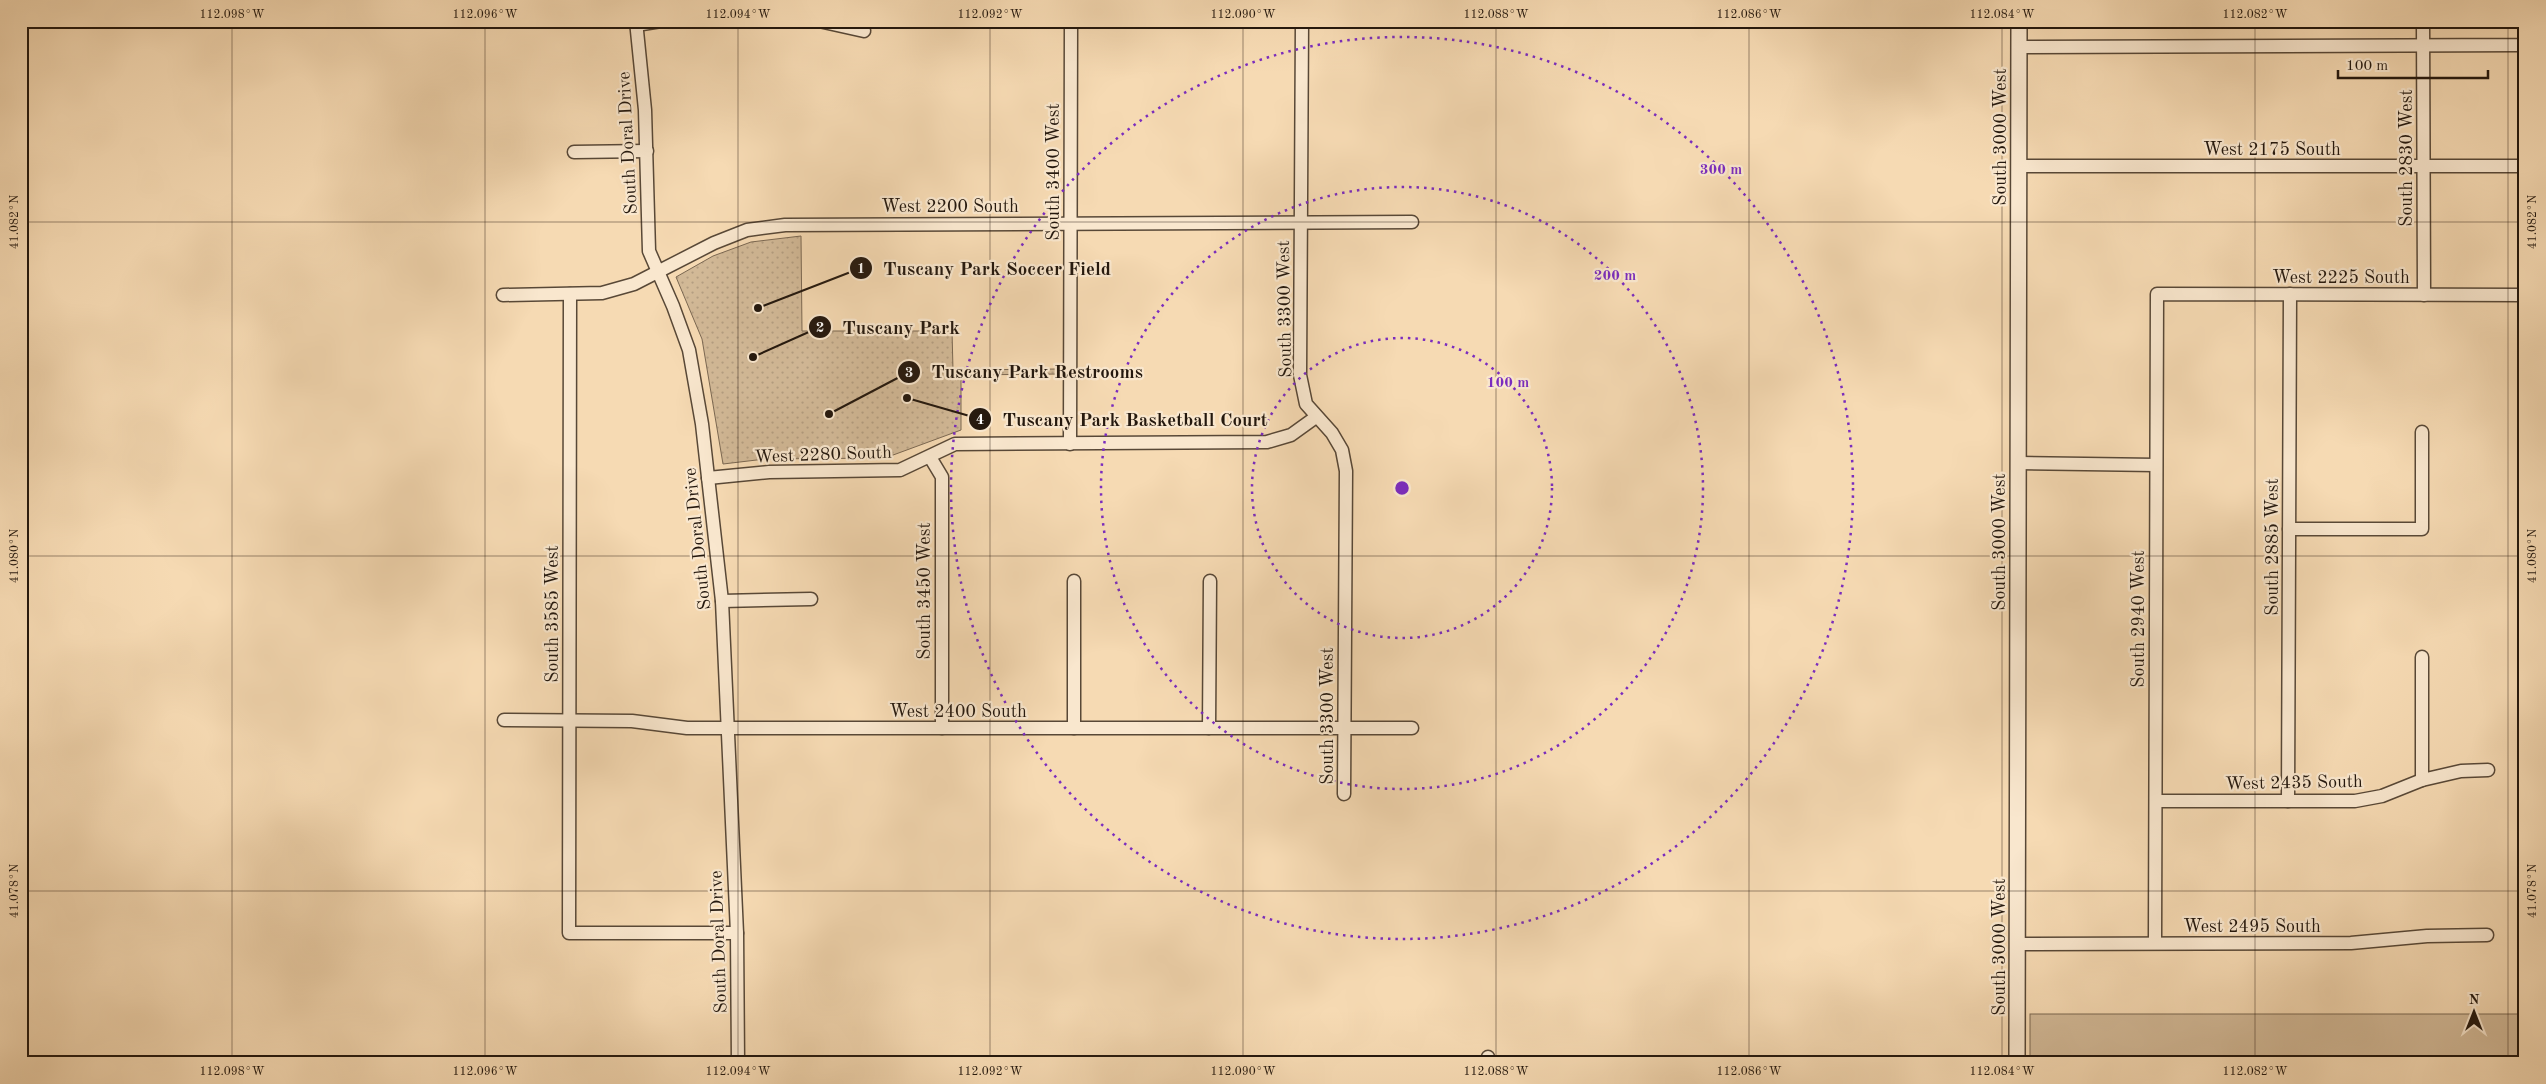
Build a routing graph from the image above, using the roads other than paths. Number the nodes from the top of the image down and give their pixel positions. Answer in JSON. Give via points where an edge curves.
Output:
{"nodes":[{"id":1,"x":661,"y":21,"type":"edge"},
{"id":2,"x":819,"y":21,"type":"edge"},
{"id":3,"x":1071,"y":21,"type":"edge"},
{"id":4,"x":1302,"y":21,"type":"edge"},
{"id":5,"x":2019,"y":21,"type":"edge"},
{"id":6,"x":2423,"y":21,"type":"edge"},
{"id":7,"x":636,"y":23,"type":"edge"},
{"id":8,"x":864,"y":31,"type":"dead end"},
{"id":9,"x":2525,"y":42,"type":"edge"},
{"id":10,"x":2423,"y":45,"type":"junction"},
{"id":11,"x":2019,"y":47,"type":"junction"},
{"id":12,"x":647,"y":151,"type":"junction"},
{"id":13,"x":574,"y":152,"type":"dead end"},
{"id":14,"x":2019,"y":166,"type":"junction"},
{"id":15,"x":2424,"y":166,"type":"junction"},
{"id":16,"x":2525,"y":166,"type":"edge"},
{"id":17,"x":1412,"y":222,"type":"dead end"},
{"id":18,"x":1301,"y":223,"type":"junction"},
{"id":19,"x":1071,"y":224,"type":"junction"},
{"id":20,"x":656,"y":271,"type":"junction"},
{"id":21,"x":570,"y":294,"type":"junction"},
{"id":22,"x":2157,"y":294,"type":"joint"},
{"id":23,"x":2290,"y":294,"type":"junction"},
{"id":24,"x":503,"y":295,"type":"dead end"},
{"id":25,"x":2424,"y":295,"type":"junction"},
{"id":26,"x":2525,"y":295,"type":"edge"},
{"id":27,"x":1316,"y":417,"type":"junction"},
{"id":28,"x":2422,"y":432,"type":"dead end"},
{"id":29,"x":1070,"y":444,"type":"junction"},
{"id":30,"x":930,"y":457,"type":"junction"},
{"id":31,"x":2018,"y":463,"type":"junction"},
{"id":32,"x":2156,"y":465,"type":"junction"},
{"id":33,"x":708,"y":478,"type":"junction"},
{"id":34,"x":2289,"y":529,"type":"junction"},
{"id":35,"x":1074,"y":581,"type":"dead end"},
{"id":36,"x":1210,"y":581,"type":"dead end"},
{"id":37,"x":811,"y":599,"type":"dead end"},
{"id":38,"x":722,"y":601,"type":"junction"},
{"id":39,"x":2422,"y":657,"type":"dead end"},
{"id":40,"x":504,"y":720,"type":"dead end"},
{"id":41,"x":569,"y":720,"type":"junction"},
{"id":42,"x":727,"y":728,"type":"junction"},
{"id":43,"x":942,"y":728,"type":"junction"},
{"id":44,"x":1074,"y":728,"type":"junction"},
{"id":45,"x":1209,"y":728,"type":"junction"},
{"id":46,"x":1344,"y":728,"type":"junction"},
{"id":47,"x":1412,"y":728,"type":"dead end"},
{"id":48,"x":2488,"y":770,"type":"dead end"},
{"id":49,"x":2422,"y":780,"type":"junction"},
{"id":50,"x":1344,"y":794,"type":"dead end"},
{"id":51,"x":2156,"y":801,"type":"junction"},
{"id":52,"x":2288,"y":801,"type":"junction"},
{"id":53,"x":737,"y":933,"type":"junction"},
{"id":54,"x":2487,"y":936,"type":"dead end"},
{"id":55,"x":2155,"y":943,"type":"junction"},
{"id":56,"x":2018,"y":944,"type":"junction"},
{"id":57,"x":738,"y":1063,"type":"edge"},
{"id":58,"x":2017,"y":1063,"type":"edge"}],
"edges":[{"from":1,"to":7,"type":"street"},
{"from":2,"to":8,"type":"street"},
{"from":3,"to":19,"type":"street","name":"South 3400 West"},
{"from":4,"to":18,"type":"street","name":"South 3300 West"},
{"from":5,"to":11,"type":"street","name":"South 3000 West"},
{"from":6,"to":10,"type":"street","name":"South 2830 West"},
{"from":7,"to":12,"type":"street","name":"South Doral Drive"},
{"from":9,"to":10,"type":"street","via":[[2520,45]]},
{"from":10,"to":11,"type":"street"},
{"from":10,"to":15,"type":"street","name":"South 2830 West"},
{"from":11,"to":14,"type":"street","name":"South 3000 West"},
{"from":12,"to":13,"type":"street"},
{"from":12,"to":20,"type":"street","name":"South Doral Drive","via":[[649,251]]},
{"from":14,"to":15,"type":"street","name":"West 2175 South"},
{"from":14,"to":31,"type":"street","name":"South 3000 West"},
{"from":15,"to":16,"type":"street","name":"West 2175 South"},
{"from":15,"to":25,"type":"street","name":"South 2830 West"},
{"from":17,"to":18,"type":"street","name":"West 2200 South"},
{"from":18,"to":19,"type":"street","name":"West 2200 South"},
{"from":18,"to":27,"type":"street","name":"South 3300 West","via":[[1300,376],[1306,404]]},
{"from":19,"to":20,"type":"street","name":"West 2200 South","via":[[785,225],[747,230]]},
{"from":19,"to":29,"type":"street","name":"South 3400 West"},
{"from":20,"to":21,"type":"street","name":"West 2200 South","via":[[634,284],[602,293]]},
{"from":20,"to":33,"type":"street","name":"South Doral Drive","via":[[674,306],[689,350]]},
{"from":21,"to":24,"type":"street","name":"West 2200 South"},
{"from":21,"to":41,"type":"street","name":"South 3585 West"},
{"from":22,"to":23,"type":"street","name":"West 2225 South"},
{"from":22,"to":32,"type":"street","name":"South 2940 West"},
{"from":23,"to":25,"type":"street","name":"West 2225 South"},
{"from":23,"to":34,"type":"street","name":"South 2885 West"},
{"from":25,"to":26,"type":"street","name":"West 2225 South"},
{"from":27,"to":29,"type":"street","name":"West 2280 South","via":[[1291,435],[1267,442]]},
{"from":27,"to":46,"type":"street","name":"South 3300 West","via":[[1342,450],[1346,471]]},
{"from":28,"to":34,"type":"street","via":[[2422,529]]},
{"from":29,"to":30,"type":"street","name":"West 2280 South","via":[[955,444]]},
{"from":30,"to":33,"type":"street","name":"West 2280 South","via":[[900,470],[769,472]]},
{"from":30,"to":43,"type":"street","name":"South 3450 West","via":[[942,477]]},
{"from":31,"to":32,"type":"street"},
{"from":31,"to":56,"type":"street","name":"South 3000 West"},
{"from":32,"to":51,"type":"street","name":"South 2940 West"},
{"from":33,"to":38,"type":"street","name":"South Doral Drive"},
{"from":34,"to":52,"type":"street","name":"South 2885 West"},
{"from":35,"to":44,"type":"street"},
{"from":36,"to":45,"type":"street"},
{"from":37,"to":38,"type":"street"},
{"from":38,"to":42,"type":"street","name":"South Doral Drive"},
{"from":39,"to":49,"type":"street"},
{"from":40,"to":41,"type":"street","name":"West 2400 South"},
{"from":41,"to":42,"type":"street","name":"West 2400 South"},
{"from":41,"to":53,"type":"street","name":"South 3585 West","via":[[568,934]]},
{"from":42,"to":43,"type":"street","name":"West 2400 South"},
{"from":42,"to":53,"type":"street","name":"South Doral Drive"},
{"from":43,"to":44,"type":"street","name":"West 2400 South"},
{"from":44,"to":45,"type":"street","name":"West 2400 South"},
{"from":45,"to":46,"type":"street","name":"West 2400 South"},
{"from":46,"to":47,"type":"street","name":"West 2400 South"},
{"from":46,"to":50,"type":"street","name":"South 3300 West"},
{"from":48,"to":49,"type":"street","name":"West 2435 South","via":[[2460,771]]},
{"from":49,"to":52,"type":"street","name":"West 2435 South","via":[[2382,796],[2355,801]]},
{"from":51,"to":52,"type":"street","name":"West 2435 South"},
{"from":51,"to":55,"type":"street","name":"South 2940 West"},
{"from":53,"to":57,"type":"street","name":"South Doral Drive"},
{"from":54,"to":55,"type":"street","name":"West 2495 South","via":[[2427,936],[2351,943]]},
{"from":55,"to":56,"type":"street","name":"West 2495 South"},
{"from":56,"to":58,"type":"street","name":"South 3000 West"}]}
